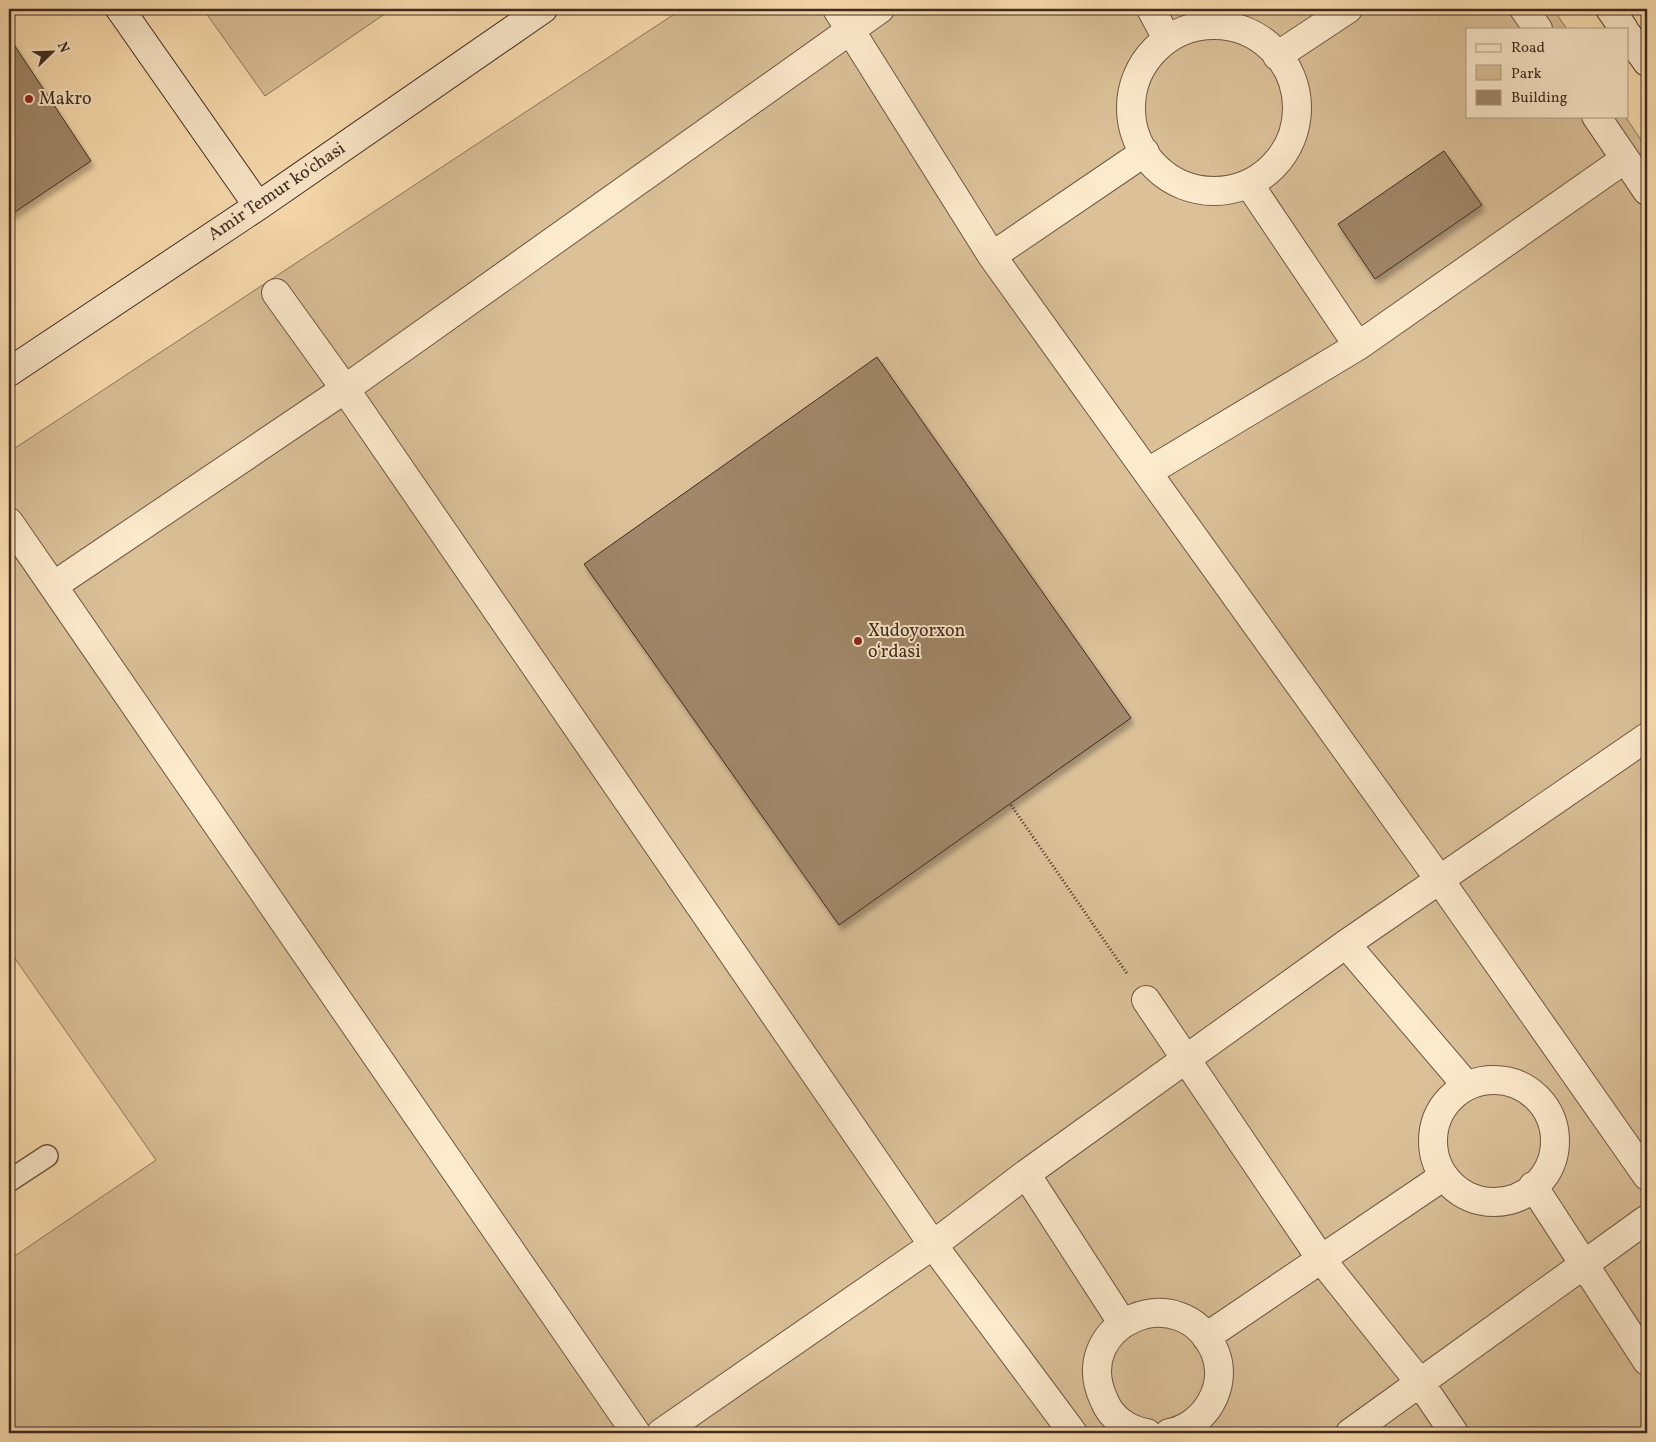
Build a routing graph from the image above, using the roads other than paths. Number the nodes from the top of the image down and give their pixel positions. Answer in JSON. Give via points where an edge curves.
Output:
{"nodes":[{"id":1,"x":120,"y":9,"type":"edge"},
{"id":2,"x":543,"y":9,"type":"edge"},
{"id":3,"x":880,"y":9,"type":"edge"},
{"id":4,"x":1151,"y":9,"type":"edge"},
{"id":5,"x":1348,"y":9,"type":"edge"},
{"id":6,"x":1524,"y":9,"type":"edge"},
{"id":7,"x":1610,"y":9,"type":"edge"},
{"id":8,"x":844,"y":19,"type":"edge"},
{"id":9,"x":1537,"y":28,"type":"edge"},
{"id":10,"x":1623,"y":28,"type":"edge"},
{"id":11,"x":1628,"y":35,"type":"edge"},
{"id":12,"x":1167,"y":40,"type":"junction"},
{"id":13,"x":1277,"y":56,"type":"junction"},
{"id":14,"x":1647,"y":62,"type":"edge"},
{"id":15,"x":1597,"y":118,"type":"edge"},
{"id":16,"x":1145,"y":152,"type":"junction"},
{"id":17,"x":1625,"y":159,"type":"junction"},
{"id":18,"x":1249,"y":184,"type":"junction"},
{"id":19,"x":1647,"y":191,"type":"edge"},
{"id":20,"x":258,"y":206,"type":"junction"},
{"id":21,"x":992,"y":256,"type":"junction"},
{"id":22,"x":276,"y":293,"type":"dead end"},
{"id":23,"x":1358,"y":346,"type":"junction"},
{"id":24,"x":9,"y":372,"type":"edge"},
{"id":25,"x":345,"y":389,"type":"junction"},
{"id":26,"x":1148,"y":472,"type":"junction"},
{"id":27,"x":9,"y":522,"type":"edge"},
{"id":28,"x":53,"y":586,"type":"junction"},
{"id":29,"x":1647,"y":737,"type":"edge"},
{"id":30,"x":1439,"y":879,"type":"junction"},
{"id":31,"x":1346,"y":944,"type":"junction"},
{"id":32,"x":1146,"y":1000,"type":"road end"},
{"id":33,"x":1186,"y":1058,"type":"junction"},
{"id":34,"x":1467,"y":1086,"type":"junction"},
{"id":35,"x":47,"y":1156,"type":"dead end"},
{"id":36,"x":1026,"y":1174,"type":"junction"},
{"id":37,"x":1444,"y":1176,"type":"junction"},
{"id":38,"x":1647,"y":1176,"type":"edge"},
{"id":39,"x":9,"y":1181,"type":"edge"},
{"id":40,"x":1533,"y":1186,"type":"junction"},
{"id":41,"x":1647,"y":1219,"type":"edge"},
{"id":42,"x":933,"y":1245,"type":"junction"},
{"id":43,"x":1320,"y":1259,"type":"junction"},
{"id":44,"x":1584,"y":1265,"type":"junction"},
{"id":45,"x":1123,"y":1324,"type":"junction"},
{"id":46,"x":1206,"y":1337,"type":"junction"},
{"id":47,"x":1647,"y":1361,"type":"edge"},
{"id":48,"x":1421,"y":1384,"type":"junction"},
{"id":49,"x":1203,"y":1426,"type":"edge"},
{"id":50,"x":636,"y":1433,"type":"edge"},
{"id":51,"x":660,"y":1433,"type":"edge"},
{"id":52,"x":1073,"y":1433,"type":"edge"},
{"id":53,"x":1147,"y":1433,"type":"edge"},
{"id":54,"x":1168,"y":1433,"type":"edge"},
{"id":55,"x":1350,"y":1433,"type":"edge"},
{"id":56,"x":1454,"y":1433,"type":"edge"}],
"edges":[{"from":1,"to":20,"type":"street"},
{"from":2,"to":20,"type":"street","name":"Amir Temur ko'chasi"},
{"from":3,"to":8,"type":"street"},
{"from":4,"to":12,"type":"street"},
{"from":5,"to":13,"type":"street"},
{"from":6,"to":9,"type":"street"},
{"from":7,"to":10,"type":"street"},
{"from":8,"to":21,"type":"street"},
{"from":8,"to":25,"type":"street"},
{"from":11,"to":14,"type":"street"},
{"from":12,"to":13,"type":"street","via":[[1192,28],[1219,25],[1246,31],[1269,46]]},
{"from":12,"to":16,"type":"street","via":[[1147,58],[1135,82],[1130,110],[1135,136]]},
{"from":13,"to":18,"type":"street","via":[[1286,67],[1296,93],[1296,120],[1288,146],[1272,168]]},
{"from":15,"to":17,"type":"street"},
{"from":16,"to":18,"type":"street","via":[[1149,161],[1170,179],[1195,190],[1223,192]]},
{"from":16,"to":21,"type":"street"},
{"from":17,"to":19,"type":"street"},
{"from":17,"to":23,"type":"street"},
{"from":18,"to":23,"type":"street"},
{"from":20,"to":24,"type":"street","name":"Amir Temur ko'chasi"},
{"from":21,"to":26,"type":"street"},
{"from":22,"to":25,"type":"street"},
{"from":23,"to":26,"type":"street"},
{"from":25,"to":28,"type":"street"},
{"from":25,"to":42,"type":"street"},
{"from":26,"to":30,"type":"street"},
{"from":27,"to":28,"type":"street"},
{"from":28,"to":50,"type":"street"},
{"from":29,"to":30,"type":"street"},
{"from":30,"to":31,"type":"street"},
{"from":30,"to":38,"type":"street"},
{"from":31,"to":33,"type":"street"},
{"from":31,"to":34,"type":"street"},
{"from":32,"to":33,"type":"street"},
{"from":33,"to":36,"type":"street"},
{"from":33,"to":43,"type":"street"},
{"from":34,"to":37,"type":"street","via":[[1450,1098],[1438,1115],[1432,1136],[1435,1157]]},
{"from":34,"to":40,"type":"street","via":[[1487,1080],[1508,1081],[1527,1089],[1543,1104],[1552,1120],[1553,1159],[1544,1176]]},
{"from":35,"to":39,"type":"lane"},
{"from":36,"to":42,"type":"street"},
{"from":36,"to":45,"type":"street"},
{"from":37,"to":40,"type":"street","via":[[1458,1191],[1476,1200],[1514,1199]]},
{"from":37,"to":43,"type":"street"},
{"from":40,"to":44,"type":"street"},
{"from":41,"to":44,"type":"street"},
{"from":42,"to":51,"type":"street"},
{"from":42,"to":52,"type":"street"},
{"from":43,"to":46,"type":"street"},
{"from":43,"to":48,"type":"street"},
{"from":44,"to":47,"type":"street"},
{"from":44,"to":48,"type":"street"},
{"from":45,"to":46,"type":"street","via":[[1130,1318],[1151,1312],[1172,1314],[1191,1322]]},
{"from":45,"to":53,"type":"street","via":[[1113,1331],[1102,1348],[1097,1368],[1099,1389],[1108,1409],[1122,1424]]},
{"from":46,"to":49,"type":"street","via":[[1216,1354],[1219,1372],[1216,1392]]},
{"from":48,"to":55,"type":"street"},
{"from":48,"to":56,"type":"street"},
{"from":49,"to":54,"type":"street"}]}
